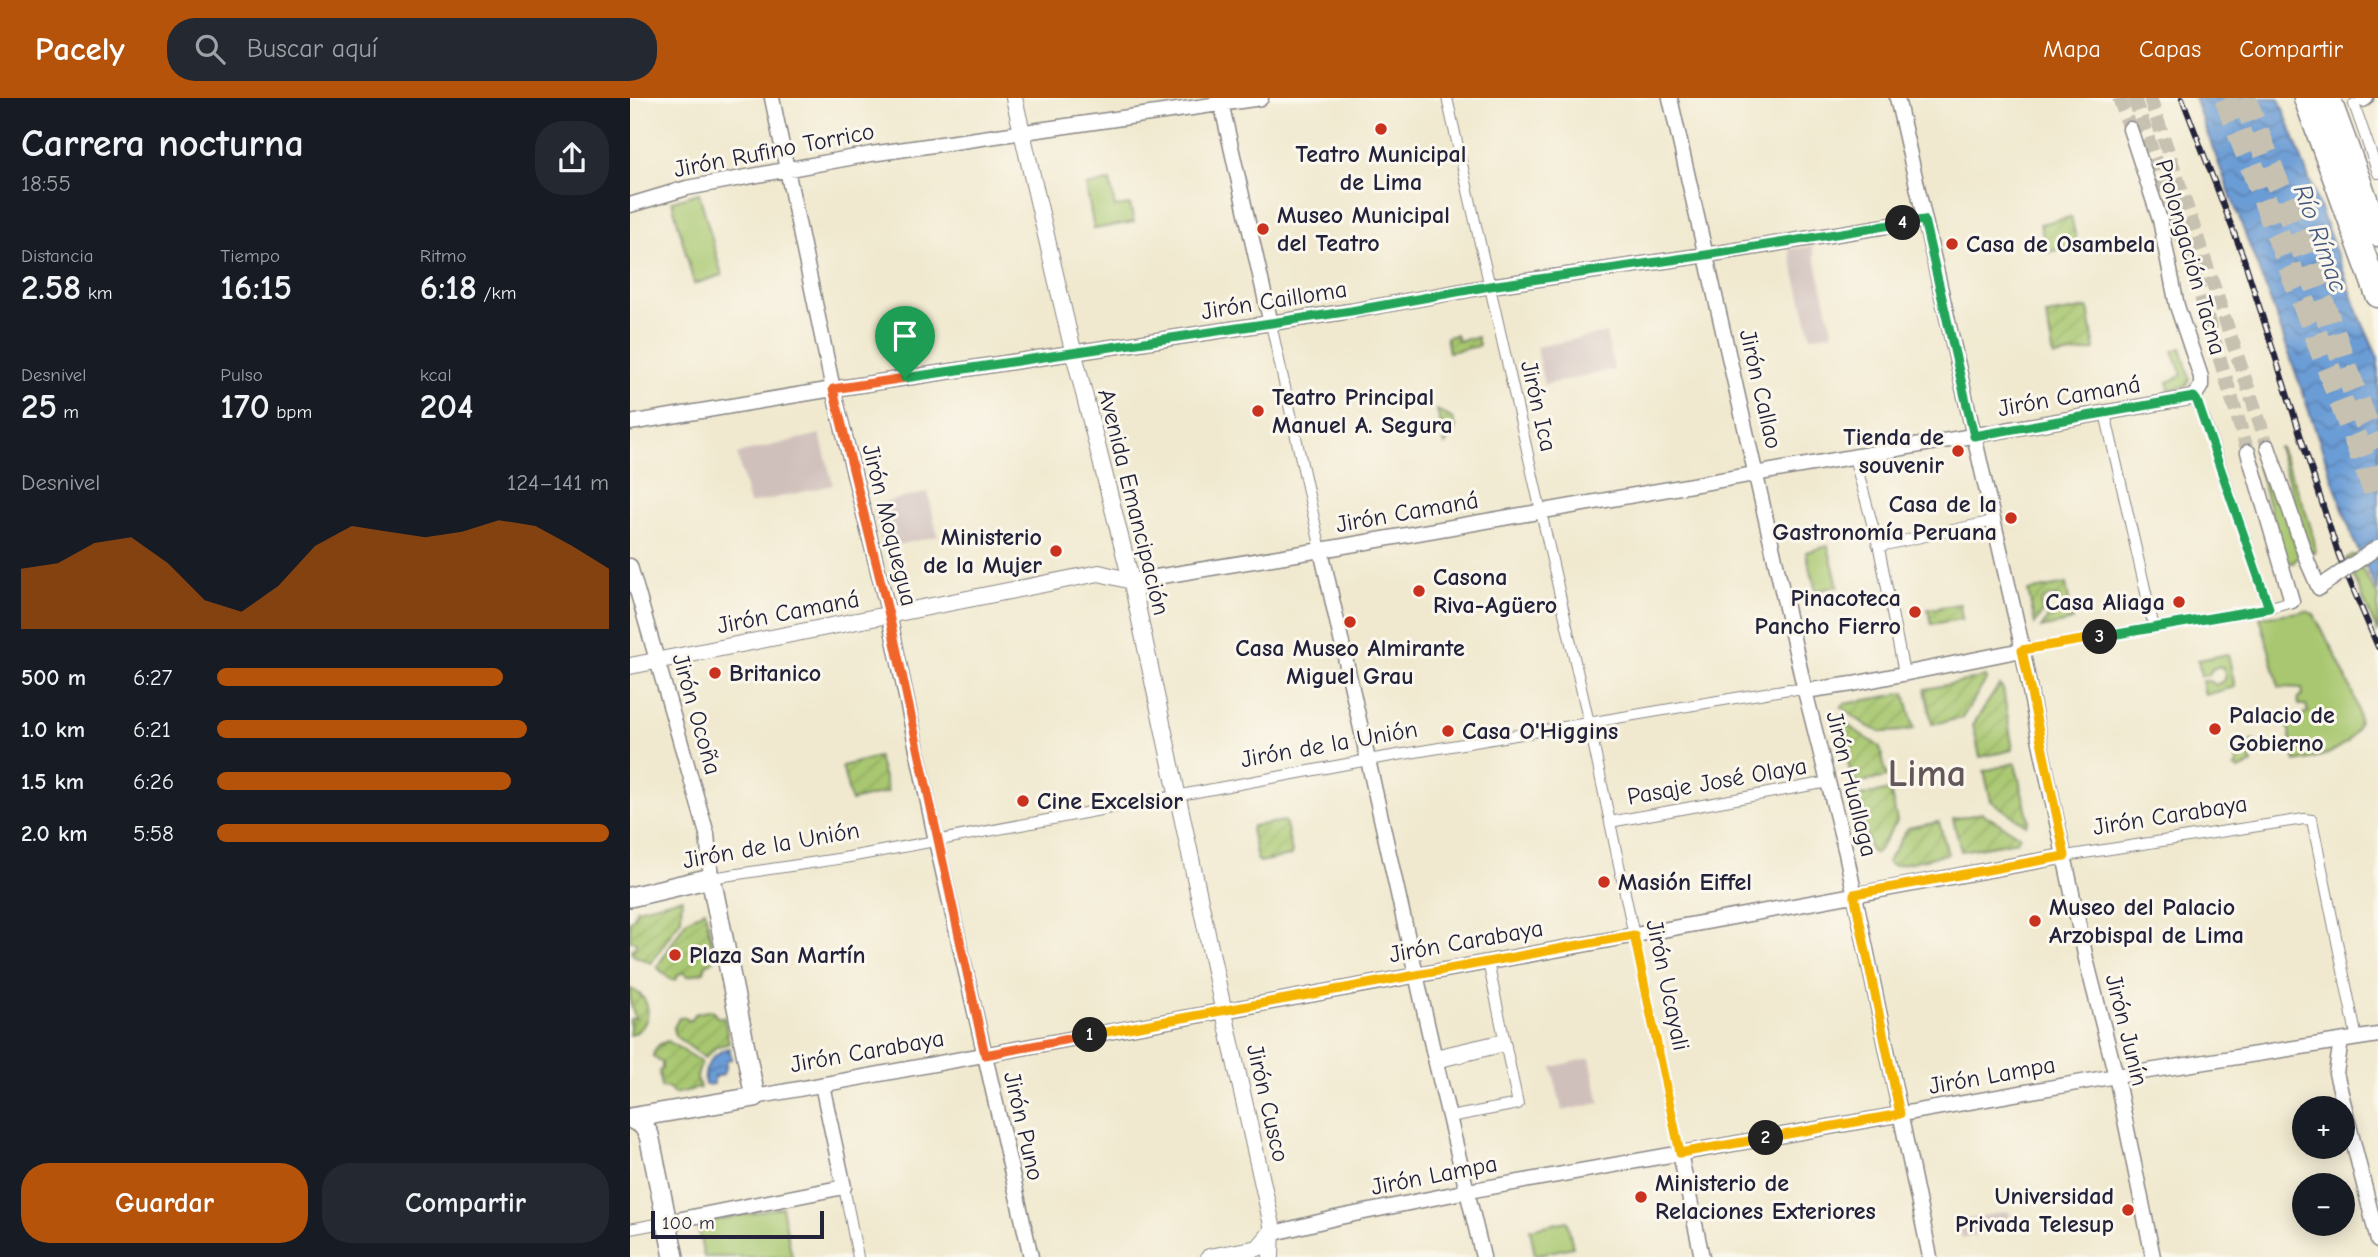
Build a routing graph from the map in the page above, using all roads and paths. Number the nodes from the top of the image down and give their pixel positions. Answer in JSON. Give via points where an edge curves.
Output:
{"nodes":[{"id":1,"x":772,"y":98,"type":"edge"},
{"id":2,"x":1014,"y":98,"type":"edge"},
{"id":3,"x":1261,"y":98,"type":"edge"},
{"id":4,"x":1447,"y":98,"type":"edge"},
{"id":5,"x":1670,"y":98,"type":"edge"},
{"id":6,"x":1897,"y":98,"type":"edge"},
{"id":7,"x":2306,"y":98,"type":"edge"},
{"id":8,"x":2328,"y":98,"type":"edge"},
{"id":9,"x":2356,"y":100,"type":"edge"},
{"id":10,"x":1221,"y":101,"type":"edge"},
{"id":11,"x":2130,"y":129,"type":"tunnel mouth"},
{"id":12,"x":1022,"y":132,"type":"junction"},
{"id":13,"x":2348,"y":152,"type":"junction"},
{"id":14,"x":788,"y":169,"type":"junction"},
{"id":15,"x":2378,"y":173,"type":"edge"},
{"id":16,"x":630,"y":205,"type":"edge"},
{"id":17,"x":1924,"y":220,"type":"junction"},
{"id":18,"x":2378,"y":234,"type":"edge"},
{"id":19,"x":1706,"y":255,"type":"junction"},
{"id":20,"x":1490,"y":286,"type":"junction"},
{"id":21,"x":2378,"y":295,"type":"edge"},
{"id":22,"x":1271,"y":324,"type":"junction"},
{"id":23,"x":1074,"y":352,"type":"junction"},
{"id":24,"x":833,"y":389,"type":"junction"},
{"id":25,"x":2194,"y":397,"type":"junction"},
{"id":26,"x":2105,"y":413,"type":"junction"},
{"id":27,"x":630,"y":423,"type":"edge"},
{"id":28,"x":1974,"y":436,"type":"junction"},
{"id":29,"x":2269,"y":446,"type":"tunnel mouth"},
{"id":30,"x":2248,"y":452,"type":"tunnel mouth"},
{"id":31,"x":1854,"y":457,"type":"junction"},
{"id":32,"x":1757,"y":474,"type":"junction"},
{"id":33,"x":1542,"y":511,"type":"junction"},
{"id":34,"x":1994,"y":521,"type":"junction"},
{"id":35,"x":1879,"y":546,"type":"junction"},
{"id":36,"x":2378,"y":547,"type":"edge"},
{"id":37,"x":1321,"y":550,"type":"junction"},
{"id":38,"x":630,"y":566,"type":"edge"},
{"id":39,"x":1132,"y":581,"type":"junction"},
{"id":40,"x":2289,"y":602,"type":"joint"},
{"id":41,"x":2269,"y":608,"type":"junction"},
{"id":42,"x":889,"y":615,"type":"junction"},
{"id":43,"x":2154,"y":628,"type":"junction"},
{"id":44,"x":2022,"y":650,"type":"junction"},
{"id":45,"x":658,"y":661,"type":"junction"},
{"id":46,"x":630,"y":666,"type":"edge"},
{"id":47,"x":1904,"y":673,"type":"junction"},
{"id":48,"x":1805,"y":691,"type":"junction"},
{"id":49,"x":1589,"y":723,"type":"junction"},
{"id":50,"x":1368,"y":760,"type":"junction"},
{"id":51,"x":1830,"y":787,"type":"junction"},
{"id":52,"x":1177,"y":796,"type":"junction"},
{"id":53,"x":1610,"y":822,"type":"junction"},
{"id":54,"x":936,"y":841,"type":"junction"},
{"id":55,"x":2065,"y":856,"type":"junction"},
{"id":56,"x":711,"y":877,"type":"junction"},
{"id":57,"x":1854,"y":894,"type":"junction"},
{"id":58,"x":633,"y":895,"type":"edge"},
{"id":59,"x":1634,"y":935,"type":"junction"},
{"id":60,"x":1488,"y":962,"type":"junction"},
{"id":61,"x":1416,"y":975,"type":"junction"},
{"id":62,"x":1223,"y":1011,"type":"junction"},
{"id":63,"x":2378,"y":1035,"type":"edge"},
{"id":64,"x":2357,"y":1039,"type":"junction"},
{"id":65,"x":2340,"y":1041,"type":"junction"},
{"id":66,"x":1505,"y":1042,"type":"junction"},
{"id":67,"x":2319,"y":1044,"type":"junction"},
{"id":68,"x":985,"y":1055,"type":"junction"},
{"id":69,"x":1435,"y":1059,"type":"junction"},
{"id":70,"x":2336,"y":1073,"type":"junction"},
{"id":71,"x":2116,"y":1076,"type":"junction"},
{"id":72,"x":822,"y":1085,"type":"junction"},
{"id":73,"x":755,"y":1097,"type":"junction"},
{"id":74,"x":665,"y":1112,"type":"junction"},
{"id":75,"x":1900,"y":1114,"type":"junction"},
{"id":76,"x":1450,"y":1117,"type":"junction"},
{"id":77,"x":630,"y":1118,"type":"edge"},
{"id":78,"x":1680,"y":1153,"type":"junction"},
{"id":79,"x":844,"y":1187,"type":"junction"},
{"id":80,"x":1468,"y":1191,"type":"junction"},
{"id":81,"x":673,"y":1220,"type":"junction"},
{"id":82,"x":630,"y":1229,"type":"edge"},
{"id":83,"x":1270,"y":1234,"type":"junction"},
{"id":84,"x":2378,"y":1241,"type":"edge"},
{"id":85,"x":674,"y":1257,"type":"edge"},
{"id":86,"x":686,"y":1257,"type":"edge"},
{"id":87,"x":858,"y":1257,"type":"edge"},
{"id":88,"x":1031,"y":1257,"type":"edge"},
{"id":89,"x":1209,"y":1257,"type":"edge"},
{"id":90,"x":1271,"y":1257,"type":"edge"},
{"id":91,"x":1483,"y":1257,"type":"edge"},
{"id":92,"x":1702,"y":1257,"type":"edge"},
{"id":93,"x":1930,"y":1257,"type":"edge"},
{"id":94,"x":2153,"y":1257,"type":"edge"}],
"edges":[{"from":1,"to":14,"type":"street","name":"Jirón Moquegua"},
{"from":2,"to":12,"type":"street","name":"Avenida Emancipación"},
{"from":3,"to":10,"type":"street","name":"Jirón Rufino Torrico"},
{"from":4,"to":20,"type":"street","name":"Jirón Ica"},
{"from":5,"to":19,"type":"street","name":"Jirón Callao"},
{"from":6,"to":17,"type":"street","name":"Jirón Junín"},
{"from":7,"to":21,"type":"highway"},
{"from":8,"to":13,"type":"highway"},
{"from":9,"to":13,"type":"highway"},
{"from":9,"to":15,"type":"street"},
{"from":10,"to":12,"type":"street","name":"Jirón Rufino Torrico"},
{"from":10,"to":22,"type":"street"},
{"from":11,"to":25,"type":"street","name":"Prolongación Tacna","via":[[2160,220],[2177,306],[2201,377]]},
{"from":12,"to":14,"type":"street","name":"Jirón Rufino Torrico"},
{"from":12,"to":23,"type":"street","name":"Avenida Emancipación"},
{"from":13,"to":18,"type":"highway"},
{"from":14,"to":16,"type":"street","name":"Jirón Rufino Torrico","via":[[682,189]]},
{"from":14,"to":24,"type":"street","name":"Jirón Moquegua"},
{"from":17,"to":19,"type":"street","name":"Jirón Cailloma"},
{"from":17,"to":28,"type":"street","name":"Jirón Junín"},
{"from":19,"to":20,"type":"street","name":"Jirón Cailloma"},
{"from":19,"to":32,"type":"street","name":"Jirón Callao"},
{"from":20,"to":22,"type":"street","name":"Jirón Cailloma"},
{"from":20,"to":33,"type":"street","name":"Jirón Ica"},
{"from":22,"to":23,"type":"street","name":"Jirón Cailloma"},
{"from":22,"to":37,"type":"street"},
{"from":23,"to":24,"type":"street","name":"Jirón Cailloma"},
{"from":23,"to":39,"type":"street","name":"Avenida Emancipación"},
{"from":24,"to":27,"type":"street","name":"Jirón Cailloma"},
{"from":24,"to":42,"type":"street","name":"Jirón Moquegua"},
{"from":25,"to":26,"type":"street","name":"Jirón Camaná"},
{"from":25,"to":41,"type":"street"},
{"from":26,"to":28,"type":"street","name":"Jirón Camaná"},
{"from":26,"to":43,"type":"street"},
{"from":28,"to":31,"type":"street","name":"Jirón Camaná"},
{"from":28,"to":34,"type":"street","name":"Jirón Junín"},
{"from":29,"to":36,"type":"street","bridge":true,"via":[[2308,563],[2325,584]]},
{"from":30,"to":40,"type":"street"},
{"from":31,"to":32,"type":"street","name":"Jirón Camaná"},
{"from":31,"to":35,"type":"street"},
{"from":32,"to":33,"type":"street","name":"Jirón Camaná"},
{"from":32,"to":48,"type":"street","name":"Jirón Callao"},
{"from":33,"to":37,"type":"street","name":"Jirón Camaná"},
{"from":33,"to":49,"type":"street","name":"Jirón Ica"},
{"from":34,"to":35,"type":"street"},
{"from":34,"to":44,"type":"street","name":"Jirón Junín","via":[[2014,583]]},
{"from":35,"to":47,"type":"street"},
{"from":37,"to":39,"type":"street","name":"Jirón Camaná"},
{"from":37,"to":50,"type":"street"},
{"from":38,"to":45,"type":"street","name":"Jirón Ocoña"},
{"from":39,"to":42,"type":"street","name":"Jirón Camaná","via":[[1099,573]]},
{"from":39,"to":52,"type":"street","name":"Avenida Emancipación"},
{"from":40,"to":41,"type":"street","name":"Jirón de la Unión"},
{"from":41,"to":43,"type":"street","name":"Jirón de la Unión"},
{"from":42,"to":45,"type":"street","name":"Jirón Camaná"},
{"from":42,"to":54,"type":"street","name":"Jirón Moquegua"},
{"from":43,"to":44,"type":"street","name":"Jirón de la Unión"},
{"from":44,"to":47,"type":"street","name":"Jirón de la Unión"},
{"from":44,"to":55,"type":"street","name":"Jirón Junín"},
{"from":45,"to":46,"type":"street","name":"Jirón Camaná"},
{"from":45,"to":56,"type":"street","name":"Jirón Ocoña","via":[[707,834]]},
{"from":47,"to":48,"type":"street","name":"Jirón de la Unión"},
{"from":48,"to":49,"type":"street","name":"Jirón de la Unión"},
{"from":48,"to":51,"type":"street","name":"Jirón Huallaga"},
{"from":49,"to":50,"type":"street","name":"Jirón de la Unión"},
{"from":49,"to":53,"type":"street","name":"Jirón Ucayali"},
{"from":50,"to":52,"type":"street","name":"Jirón de la Unión"},
{"from":50,"to":61,"type":"street"},
{"from":51,"to":53,"type":"street","name":"Pasaje José Olaya","via":[[1823,783]]},
{"from":51,"to":57,"type":"street","name":"Jirón Huallaga"},
{"from":52,"to":54,"type":"street","name":"Jirón de la Unión"},
{"from":52,"to":62,"type":"street","name":"Jirón Cusco"},
{"from":53,"to":59,"type":"street","name":"Jirón Ucayali"},
{"from":54,"to":56,"type":"street","name":"Jirón de la Unión"},
{"from":54,"to":68,"type":"street","name":"Jirón Puno"},
{"from":55,"to":57,"type":"street","name":"Jirón Carabaya"},
{"from":55,"to":64,"type":"street","name":"Jirón Carabaya","via":[[2312,821]]},
{"from":55,"to":71,"type":"street","name":"Jirón Junín"},
{"from":56,"to":58,"type":"main road","name":"Jirón de la Unión"},
{"from":56,"to":73,"type":"main road"},
{"from":57,"to":59,"type":"street","name":"Jirón Carabaya"},
{"from":57,"to":75,"type":"street","name":"Jirón Huallaga"},
{"from":59,"to":60,"type":"street","name":"Jirón Carabaya"},
{"from":59,"to":78,"type":"street","name":"Jirón Ucayali"},
{"from":60,"to":61,"type":"street","name":"Jirón Carabaya"},
{"from":60,"to":66,"type":"street"},
{"from":61,"to":62,"type":"street","name":"Jirón Carabaya"},
{"from":61,"to":69,"type":"street"},
{"from":62,"to":68,"type":"street","name":"Jirón Carabaya"},
{"from":62,"to":83,"type":"street","name":"Jirón Cusco","via":[[1272,1225]]},
{"from":63,"to":64,"type":"street","name":"Jirón Lampa"},
{"from":64,"to":65,"type":"street","name":"Jirón Lampa"},
{"from":65,"to":67,"type":"street","name":"Jirón Lampa"},
{"from":65,"to":70,"type":"street"},
{"from":66,"to":69,"type":"street"},
{"from":66,"to":76,"type":"street","via":[[1518,1104]]},
{"from":67,"to":70,"type":"street","via":[[2329,1054]]},
{"from":67,"to":71,"type":"street","name":"Jirón Lampa"},
{"from":68,"to":72,"type":"street","name":"Jirón Carabaya"},
{"from":68,"to":88,"type":"street","name":"Jirón Puno"},
{"from":69,"to":76,"type":"street"},
{"from":70,"to":84,"type":"street"},
{"from":71,"to":75,"type":"street","name":"Jirón Lampa"},
{"from":71,"to":94,"type":"street","name":"Jirón Junín"},
{"from":72,"to":73,"type":"street","name":"Jirón Carabaya"},
{"from":72,"to":79,"type":"street"},
{"from":73,"to":74,"type":"main road","name":"Jirón Carabaya"},
{"from":74,"to":77,"type":"main road","name":"Jirón Carabaya"},
{"from":74,"to":81,"type":"main road","via":[[659,1126]]},
{"from":75,"to":78,"type":"street","name":"Jirón Lampa"},
{"from":75,"to":93,"type":"street","name":"Jirón Huallaga"},
{"from":76,"to":80,"type":"street"},
{"from":77,"to":81,"type":"main road","via":[[649,1135]]},
{"from":78,"to":80,"type":"street","name":"Jirón Lampa"},
{"from":78,"to":92,"type":"street","name":"Jirón Ucayali"},
{"from":79,"to":81,"type":"street"},
{"from":79,"to":87,"type":"street"},
{"from":80,"to":83,"type":"street","name":"Jirón Lampa"},
{"from":80,"to":91,"type":"street"},
{"from":81,"to":82,"type":"street"},
{"from":81,"to":85,"type":"main road"},
{"from":81,"to":86,"type":"main road"},
{"from":83,"to":89,"type":"street","name":"Jirón Lampa","via":[[1258,1248]]},
{"from":83,"to":90,"type":"street","name":"Jirón Cusco"}]}
